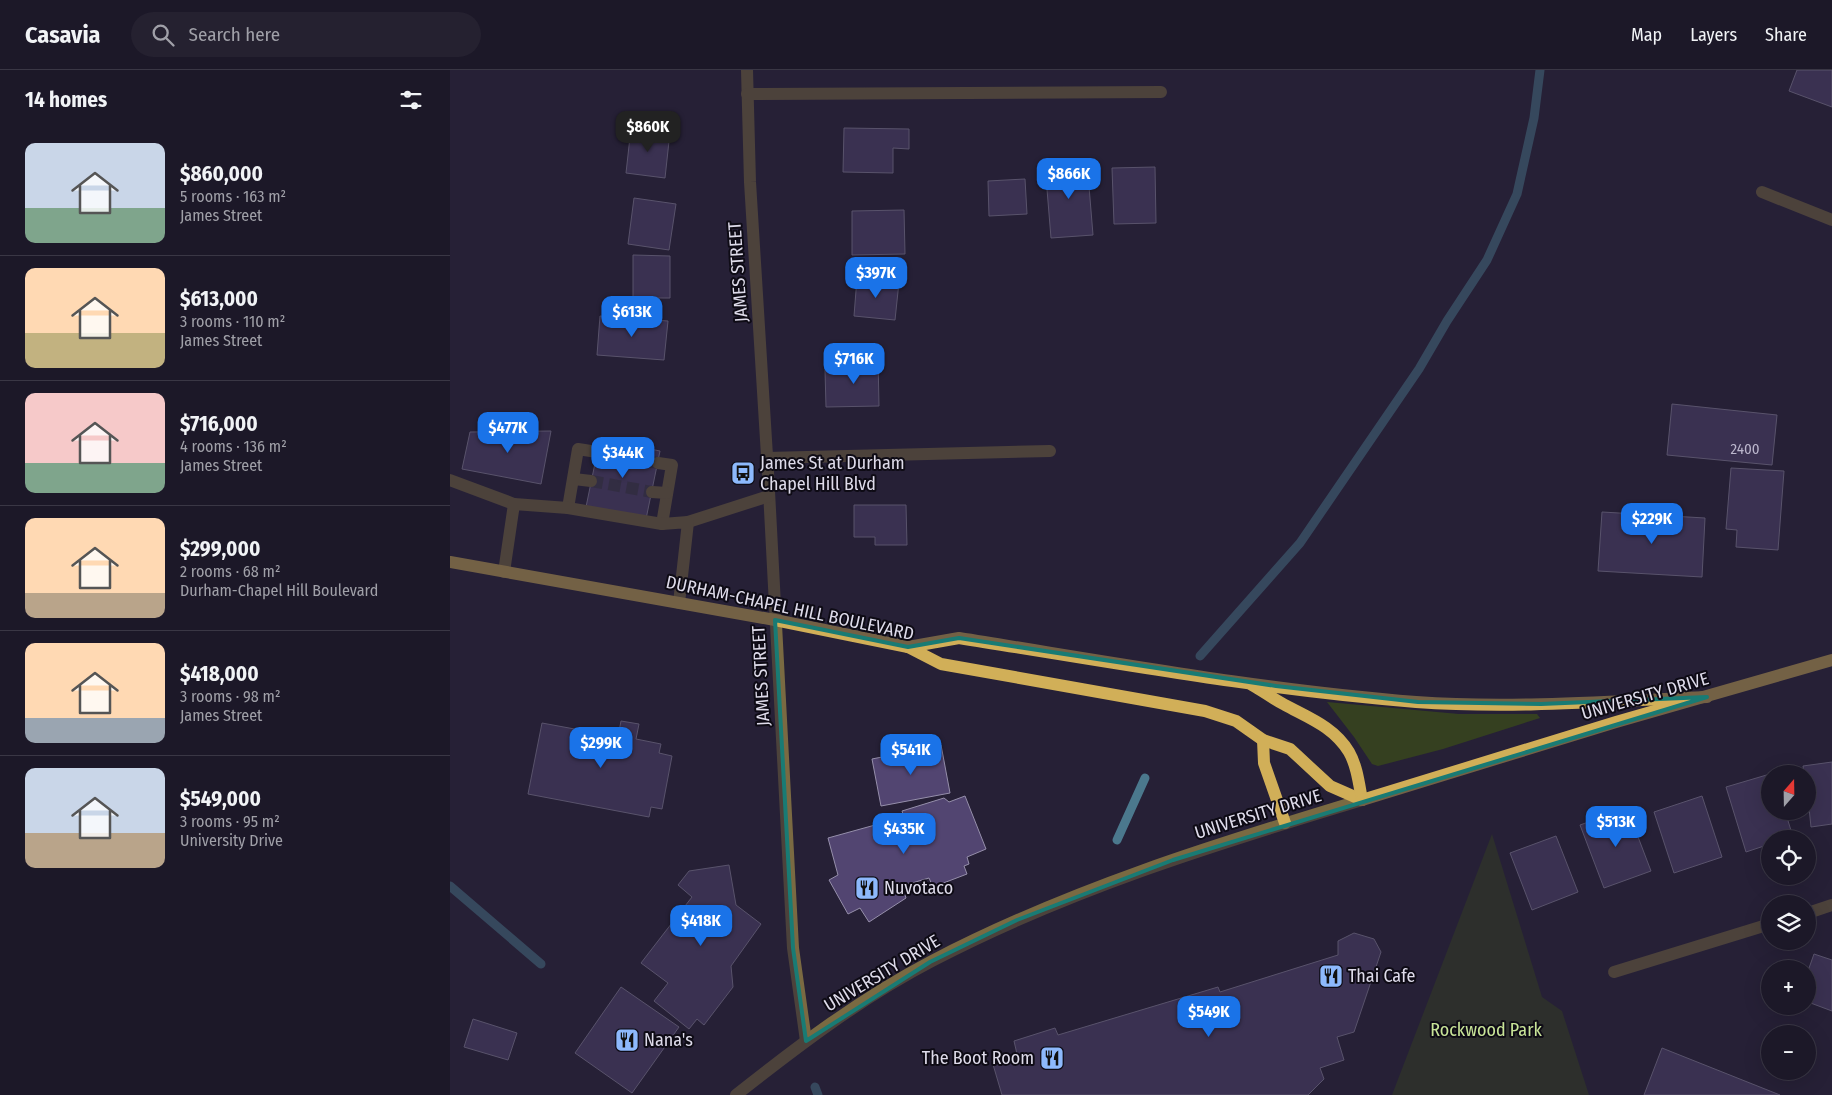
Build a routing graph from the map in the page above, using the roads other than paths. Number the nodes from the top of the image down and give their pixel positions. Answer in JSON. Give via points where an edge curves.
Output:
{"nodes":[{"id":1,"x":747,"y":70,"type":"edge"},
{"id":2,"x":1161,"y":92,"type":"dead end"},
{"id":3,"x":747,"y":94,"type":"junction"},
{"id":4,"x":1762,"y":192,"type":"dead end"},
{"id":5,"x":1832,"y":220,"type":"edge"},
{"id":6,"x":1050,"y":451,"type":"dead end"},
{"id":7,"x":597,"y":452,"type":"tunnel mouth"},
{"id":8,"x":767,"y":458,"type":"junction"},
{"id":9,"x":658,"y":463,"type":"tunnel mouth"},
{"id":10,"x":574,"y":479,"type":"junction"},
{"id":11,"x":450,"y":480,"type":"edge"},
{"id":12,"x":591,"y":481,"type":"tunnel mouth"},
{"id":13,"x":652,"y":492,"type":"tunnel mouth"},
{"id":14,"x":667,"y":493,"type":"junction"},
{"id":15,"x":769,"y":496,"type":"junction"},
{"id":16,"x":514,"y":504,"type":"junction"},
{"id":17,"x":568,"y":508,"type":"junction"},
{"id":18,"x":688,"y":522,"type":"junction"},
{"id":19,"x":662,"y":524,"type":"junction"},
{"id":20,"x":450,"y":562,"type":"edge"},
{"id":21,"x":504,"y":572,"type":"junction"},
{"id":22,"x":679,"y":603,"type":"junction"},
{"id":23,"x":775,"y":620,"type":"junction"},
{"id":24,"x":908,"y":647,"type":"junction"},
{"id":25,"x":1832,"y":660,"type":"edge"},
{"id":26,"x":1248,"y":682,"type":"junction"},
{"id":27,"x":1707,"y":697,"type":"junction"},
{"id":28,"x":1262,"y":740,"type":"junction"},
{"id":29,"x":1362,"y":800,"type":"junction"},
{"id":30,"x":1285,"y":823,"type":"junction"},
{"id":31,"x":1832,"y":906,"type":"edge"},
{"id":32,"x":1816,"y":911,"type":"edge"},
{"id":33,"x":1761,"y":927,"type":"edge"},
{"id":34,"x":1614,"y":972,"type":"dead end"},
{"id":35,"x":806,"y":1041,"type":"junction"},
{"id":36,"x":736,"y":1095,"type":"edge"}],
"edges":[{"from":1,"to":3,"type":"street","name":"JAMES STREET"},
{"from":2,"to":3,"type":"street"},
{"from":3,"to":8,"type":"street","name":"JAMES STREET"},
{"from":4,"to":5,"type":"street"},
{"from":6,"to":8,"type":"street"},
{"from":7,"to":10,"type":"street","via":[[578,449]]},
{"from":8,"to":15,"type":"street","name":"JAMES STREET"},
{"from":9,"to":14,"type":"street","via":[[672,465]]},
{"from":10,"to":12,"type":"street"},
{"from":10,"to":17,"type":"street"},
{"from":11,"to":16,"type":"street"},
{"from":13,"to":14,"type":"street"},
{"from":14,"to":19,"type":"street"},
{"from":15,"to":18,"type":"street"},
{"from":15,"to":23,"type":"street","name":"JAMES STREET"},
{"from":16,"to":17,"type":"street"},
{"from":16,"to":21,"type":"street"},
{"from":17,"to":19,"type":"street"},
{"from":18,"to":19,"type":"street"},
{"from":18,"to":22,"type":"street"},
{"from":20,"to":21,"type":"main road","name":"DURHAM-CHAPEL HILL BOULEVARD"},
{"from":21,"to":22,"type":"main road","name":"DURHAM-CHAPEL HILL BOULEVARD"},
{"from":22,"to":23,"type":"main road","name":"DURHAM-CHAPEL HILL BOULEVARD"},
{"from":23,"to":24,"type":"main road","name":"DURHAM-CHAPEL HILL BOULEVARD"},
{"from":23,"to":35,"type":"street","name":"JAMES STREET","via":[[793,948]]},
{"from":24,"to":26,"type":"main road","via":[[960,638]]},
{"from":24,"to":28,"type":"main road","name":"DURHAM-CHAPEL HILL BOULEVARD","via":[[941,664],[1206,711],[1236,721]]},
{"from":25,"to":27,"type":"main road","name":"UNIVERSITY DRIVE"},
{"from":26,"to":27,"type":"main road","via":[[1360,697],[1477,704]]},
{"from":26,"to":29,"type":"main road","via":[[1324,725],[1338,737],[1350,752]]},
{"from":27,"to":29,"type":"main road","name":"UNIVERSITY DRIVE"},
{"from":28,"to":29,"type":"main road","name":"DURHAM-CHAPEL HILL BOULEVARD","via":[[1290,749],[1330,786]]},
{"from":28,"to":30,"type":"main road","via":[[1264,763]]},
{"from":29,"to":30,"type":"street","name":"UNIVERSITY DRIVE"},
{"from":30,"to":35,"type":"street","name":"UNIVERSITY DRIVE","via":[[1134,873],[1017,920],[930,962]]},
{"from":31,"to":32,"type":"street"},
{"from":33,"to":34,"type":"street"},
{"from":35,"to":36,"type":"street","name":"UNIVERSITY DRIVE"}]}
